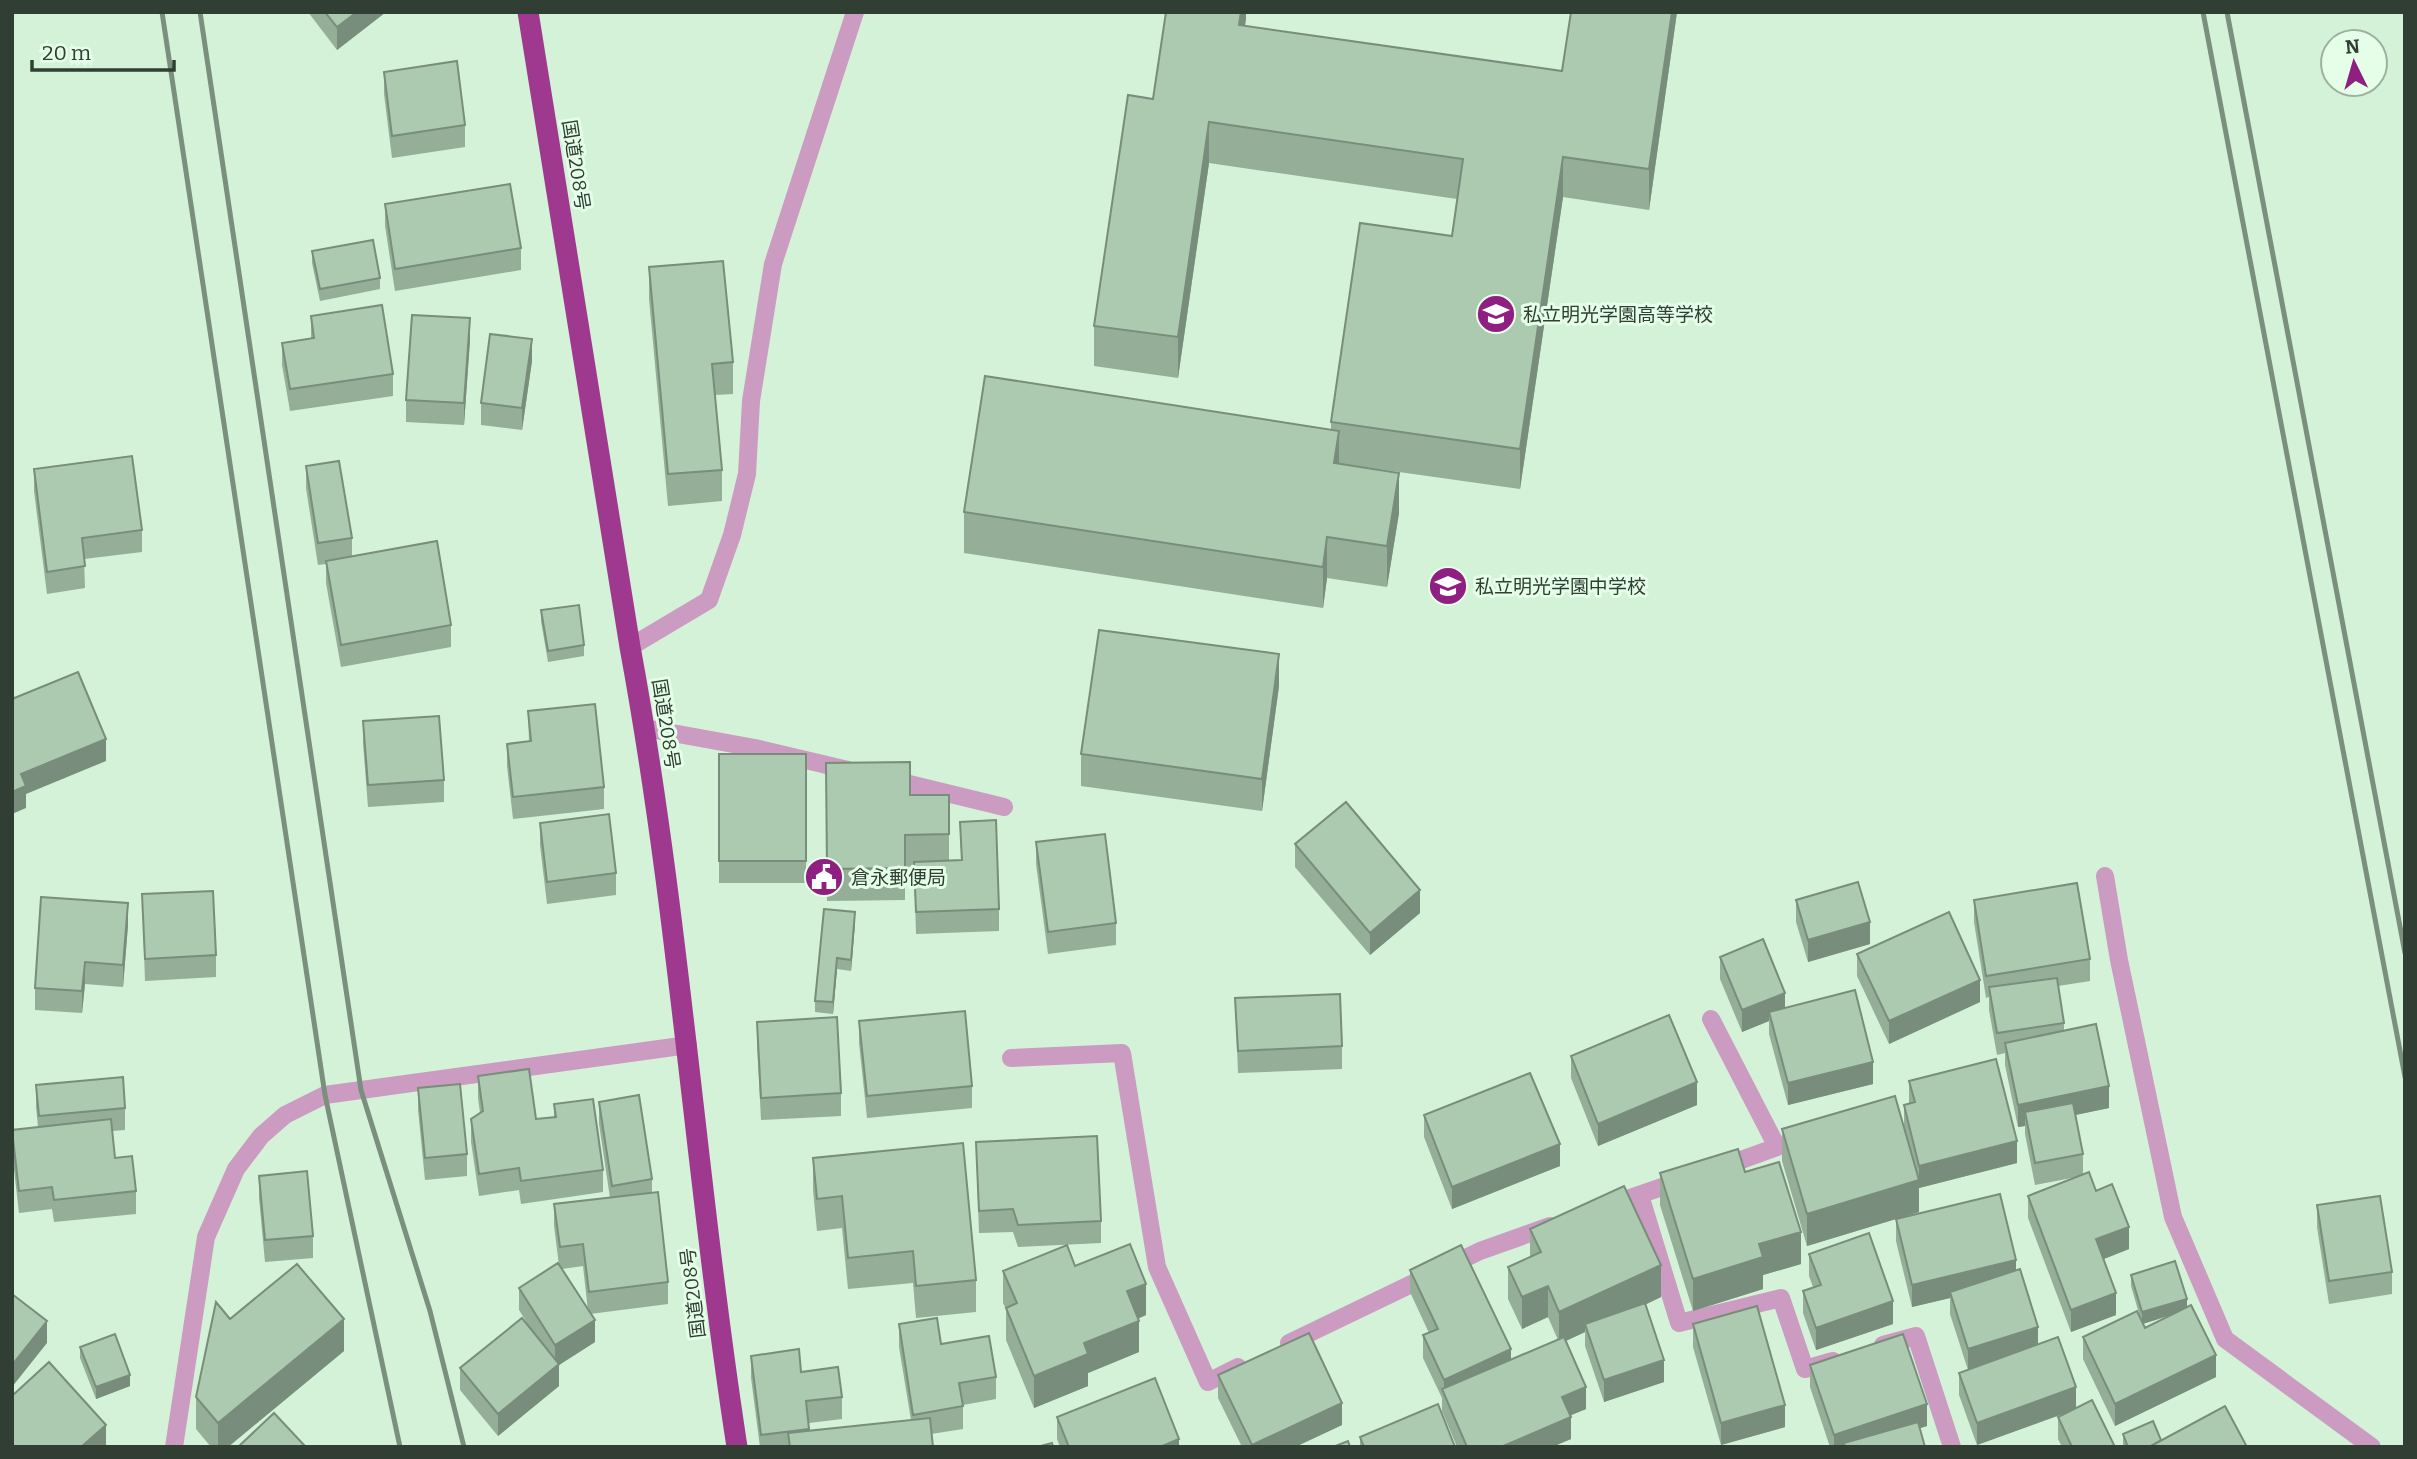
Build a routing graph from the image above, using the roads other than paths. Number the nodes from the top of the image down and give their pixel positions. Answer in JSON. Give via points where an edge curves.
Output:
{"nodes":[{"id":1,"x":528,"y":12,"type":"edge"},
{"id":2,"x":855,"y":12,"type":"edge"},
{"id":3,"x":630,"y":647,"type":"junction"},
{"id":4,"x":645,"y":728,"type":"junction"},
{"id":5,"x":1004,"y":807,"type":"dead end"},
{"id":6,"x":2105,"y":876,"type":"dead end"},
{"id":7,"x":1711,"y":1019,"type":"dead end"},
{"id":8,"x":688,"y":1045,"type":"junction"},
{"id":9,"x":1011,"y":1058,"type":"dead end"},
{"id":10,"x":1640,"y":1195,"type":"junction"},
{"id":11,"x":1591,"y":1212,"type":"edge"},
{"id":12,"x":1566,"y":1221,"type":"edge"},
{"id":13,"x":174,"y":1447,"type":"edge"},
{"id":14,"x":737,"y":1447,"type":"edge"},
{"id":15,"x":1952,"y":1447,"type":"edge"},
{"id":16,"x":2372,"y":1447,"type":"edge"}],
"edges":[{"from":1,"to":3,"type":"highway","name":"国道208号"},
{"from":2,"to":3,"type":"street","via":[[774,264],[751,401],[747,474],[709,600]]},
{"from":3,"to":4,"type":"highway","name":"国道208号"},
{"from":4,"to":5,"type":"street","via":[[755,748]]},
{"from":4,"to":8,"type":"highway","name":"国道208号"},
{"from":6,"to":16,"type":"street","via":[[2173,1217],[2225,1339]]},
{"from":7,"to":10,"type":"street","via":[[1777,1147]]},
{"from":8,"to":13,"type":"street","via":[[325,1095],[285,1115],[261,1136],[236,1169],[206,1237]]},
{"from":8,"to":14,"type":"highway","name":"国道208号"},
{"from":9,"to":12,"type":"street","via":[[1122,1053],[1157,1267],[1208,1382],[1480,1251]]},
{"from":10,"to":11,"type":"street"},
{"from":10,"to":15,"type":"street","via":[[1679,1323],[1781,1298],[1805,1369],[1916,1336]]}]}
